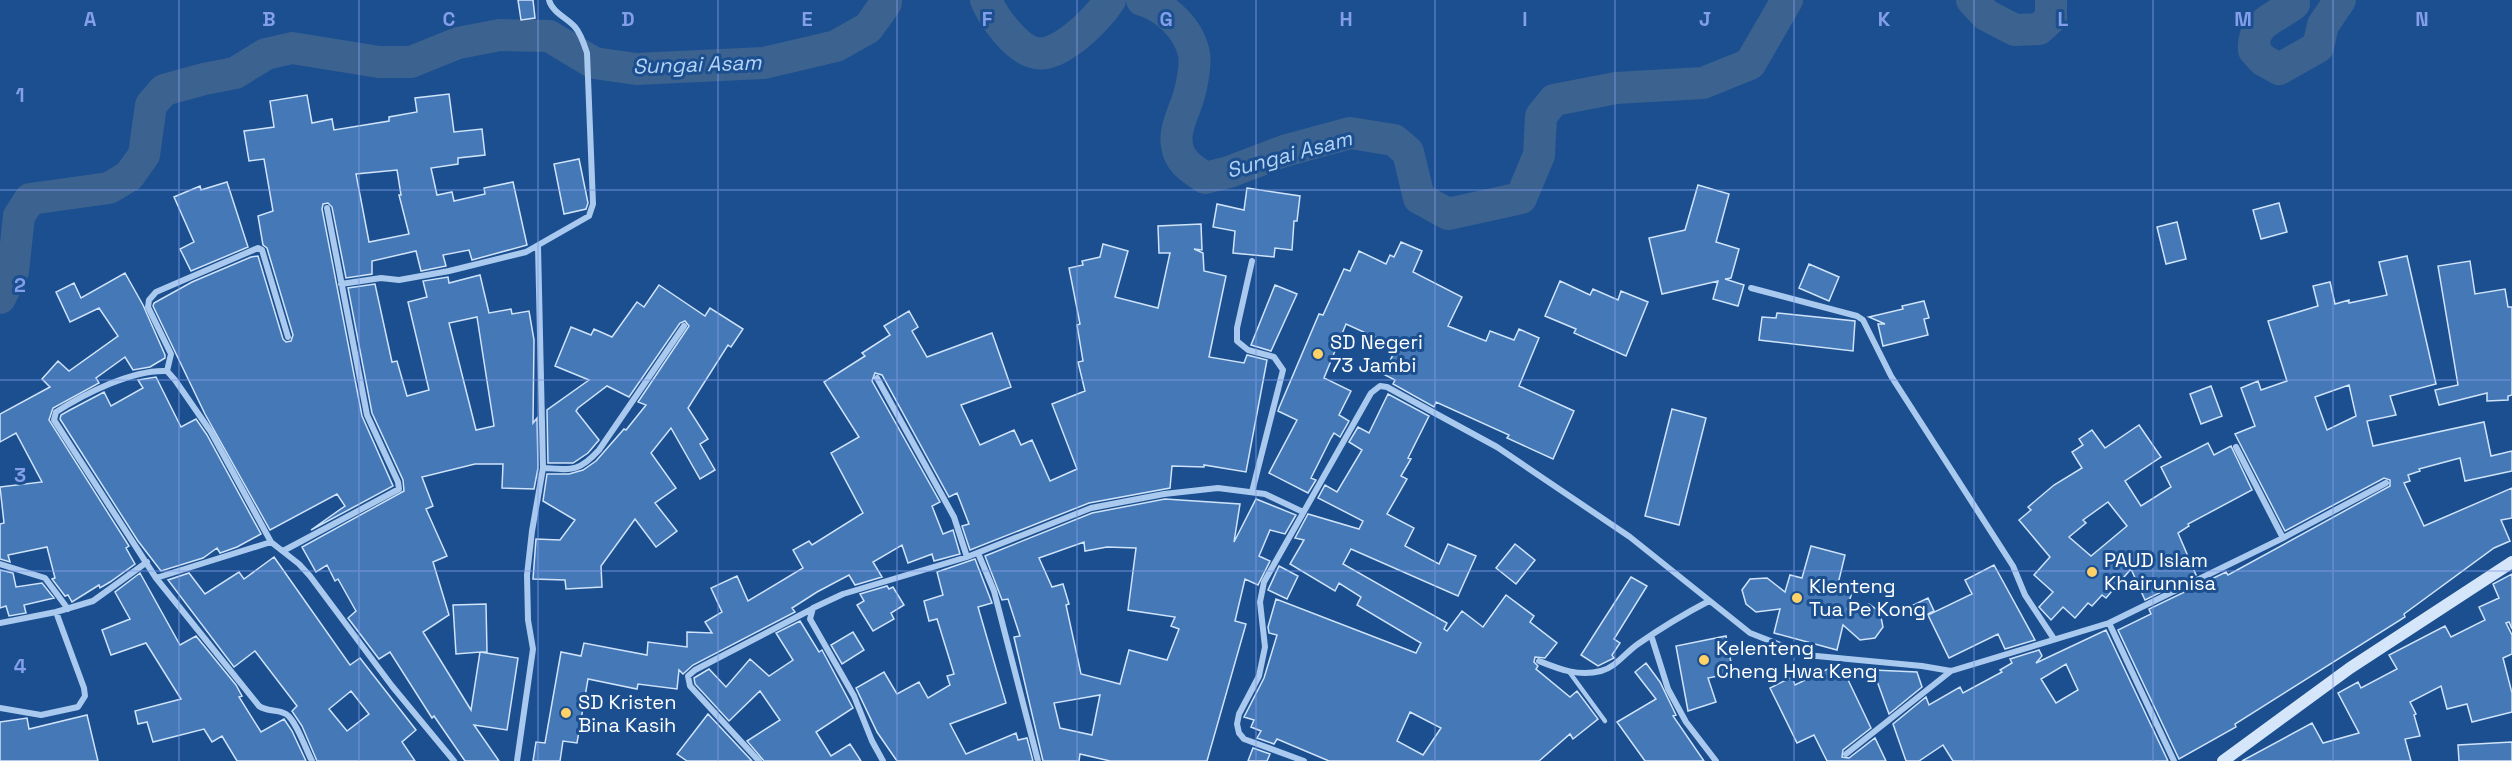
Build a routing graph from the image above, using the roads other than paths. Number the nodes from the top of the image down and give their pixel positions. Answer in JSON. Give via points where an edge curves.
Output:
{"nodes":[{"id":1,"x":549,"y":0,"type":"edge"},
{"id":2,"x":327,"y":208,"type":"dead end"},
{"id":3,"x":538,"y":246,"type":"junction"},
{"id":4,"x":1252,"y":261,"type":"dead end"},
{"id":5,"x":341,"y":284,"type":"junction"},
{"id":6,"x":1751,"y":288,"type":"dead end"},
{"id":7,"x":684,"y":326,"type":"dead end"},
{"id":8,"x":288,"y":337,"type":"dead end"},
{"id":9,"x":167,"y":371,"type":"junction"},
{"id":10,"x":877,"y":378,"type":"dead end"},
{"id":11,"x":2236,"y":447,"type":"dead end"},
{"id":12,"x":543,"y":468,"type":"junction"},
{"id":13,"x":2386,"y":483,"type":"dead end"},
{"id":14,"x":1252,"y":492,"type":"junction"},
{"id":15,"x":1303,"y":512,"type":"junction"},
{"id":16,"x":2283,"y":538,"type":"junction"},
{"id":17,"x":271,"y":542,"type":"junction"},
{"id":18,"x":284,"y":551,"type":"junction"},
{"id":19,"x":978,"y":553,"type":"junction"},
{"id":20,"x":968,"y":557,"type":"junction"},
{"id":21,"x":2512,"y":561,"type":"edge"},
{"id":22,"x":147,"y":562,"type":"junction"},
{"id":23,"x":0,"y":564,"type":"edge"},
{"id":24,"x":156,"y":578,"type":"junction"},
{"id":25,"x":1709,"y":601,"type":"junction"},
{"id":26,"x":68,"y":609,"type":"junction"},
{"id":27,"x":813,"y":609,"type":"junction"},
{"id":28,"x":56,"y":612,"type":"junction"},
{"id":29,"x":0,"y":623,"type":"edge"},
{"id":30,"x":2109,"y":623,"type":"junction"},
{"id":31,"x":1651,"y":635,"type":"junction"},
{"id":32,"x":2054,"y":639,"type":"junction"},
{"id":33,"x":1539,"y":661,"type":"dead end"},
{"id":34,"x":1951,"y":671,"type":"junction"},
{"id":35,"x":1570,"y":673,"type":"junction"},
{"id":36,"x":0,"y":708,"type":"edge"},
{"id":37,"x":1605,"y":721,"type":"dead end"},
{"id":38,"x":1846,"y":754,"type":"dead end"},
{"id":39,"x":312,"y":761,"type":"edge"},
{"id":40,"x":454,"y":761,"type":"edge"},
{"id":41,"x":517,"y":761,"type":"edge"},
{"id":42,"x":759,"y":761,"type":"edge"},
{"id":43,"x":883,"y":761,"type":"edge"},
{"id":44,"x":1038,"y":761,"type":"edge"},
{"id":45,"x":1304,"y":761,"type":"edge"},
{"id":46,"x":1716,"y":761,"type":"edge"},
{"id":47,"x":2174,"y":761,"type":"edge"},
{"id":48,"x":2223,"y":761,"type":"edge"}],
"edges":[{"from":1,"to":3,"type":"street","via":[[550,6],[575,27],[587,53],[592,204],[589,216]]},
{"from":2,"to":5,"type":"street"},
{"from":3,"to":5,"type":"street","via":[[449,272]]},
{"from":3,"to":12,"type":"street"},
{"from":4,"to":14,"type":"street","via":[[1237,341],[1248,350],[1274,357],[1283,369]]},
{"from":5,"to":18,"type":"street","via":[[367,415],[399,489]]},
{"from":6,"to":32,"type":"street","via":[[1863,320],[1891,376],[2013,566],[2025,595]]},
{"from":7,"to":12,"type":"street","via":[[585,465],[574,470]]},
{"from":8,"to":9,"type":"street","via":[[262,250],[258,248],[156,292],[149,300],[148,307],[171,354]]},
{"from":9,"to":17,"type":"street","via":[[211,432]]},
{"from":9,"to":22,"type":"street","via":[[117,382],[79,398],[54,416]]},
{"from":10,"to":20,"type":"street","via":[[954,517]]},
{"from":11,"to":16,"type":"street"},
{"from":12,"to":41,"type":"street","via":[[527,575],[533,649]]},
{"from":13,"to":16,"type":"street"},
{"from":14,"to":15,"type":"street"},
{"from":14,"to":19,"type":"street","via":[[1218,488],[1091,508]]},
{"from":15,"to":25,"type":"street","via":[[1371,393],[1380,386],[1386,387],[1497,447],[1630,537]]},
{"from":15,"to":45,"type":"street","via":[[1264,582],[1260,602],[1265,647],[1259,676],[1237,724],[1244,739]]},
{"from":16,"to":30,"type":"street"},
{"from":17,"to":18,"type":"street"},
{"from":17,"to":24,"type":"street"},
{"from":18,"to":40,"type":"street","via":[[310,576]]},
{"from":19,"to":20,"type":"street"},
{"from":19,"to":44,"type":"street","via":[[994,591]]},
{"from":20,"to":27,"type":"street","via":[[843,594]]},
{"from":21,"to":48,"type":"street","via":[[2350,668]]},
{"from":22,"to":24,"type":"street"},
{"from":22,"to":26,"type":"street","via":[[93,601]]},
{"from":23,"to":26,"type":"street","via":[[45,578]]},
{"from":24,"to":39,"type":"street","via":[[259,706],[291,718]]},
{"from":25,"to":31,"type":"street"},
{"from":25,"to":34,"type":"street","via":[[1750,633],[1806,655]]},
{"from":26,"to":28,"type":"street"},
{"from":27,"to":42,"type":"street","via":[[688,676],[690,686]]},
{"from":27,"to":43,"type":"street","via":[[810,619],[854,696]]},
{"from":28,"to":29,"type":"street"},
{"from":28,"to":36,"type":"street","via":[[84,688],[82,703],[41,715]]},
{"from":30,"to":32,"type":"street"},
{"from":30,"to":47,"type":"street"},
{"from":31,"to":35,"type":"street","via":[[1612,667]]},
{"from":31,"to":46,"type":"street","via":[[1668,689],[1686,722]]},
{"from":32,"to":34,"type":"street"},
{"from":33,"to":35,"type":"street"},
{"from":34,"to":38,"type":"street"},
{"from":35,"to":37,"type":"lane"}]}
